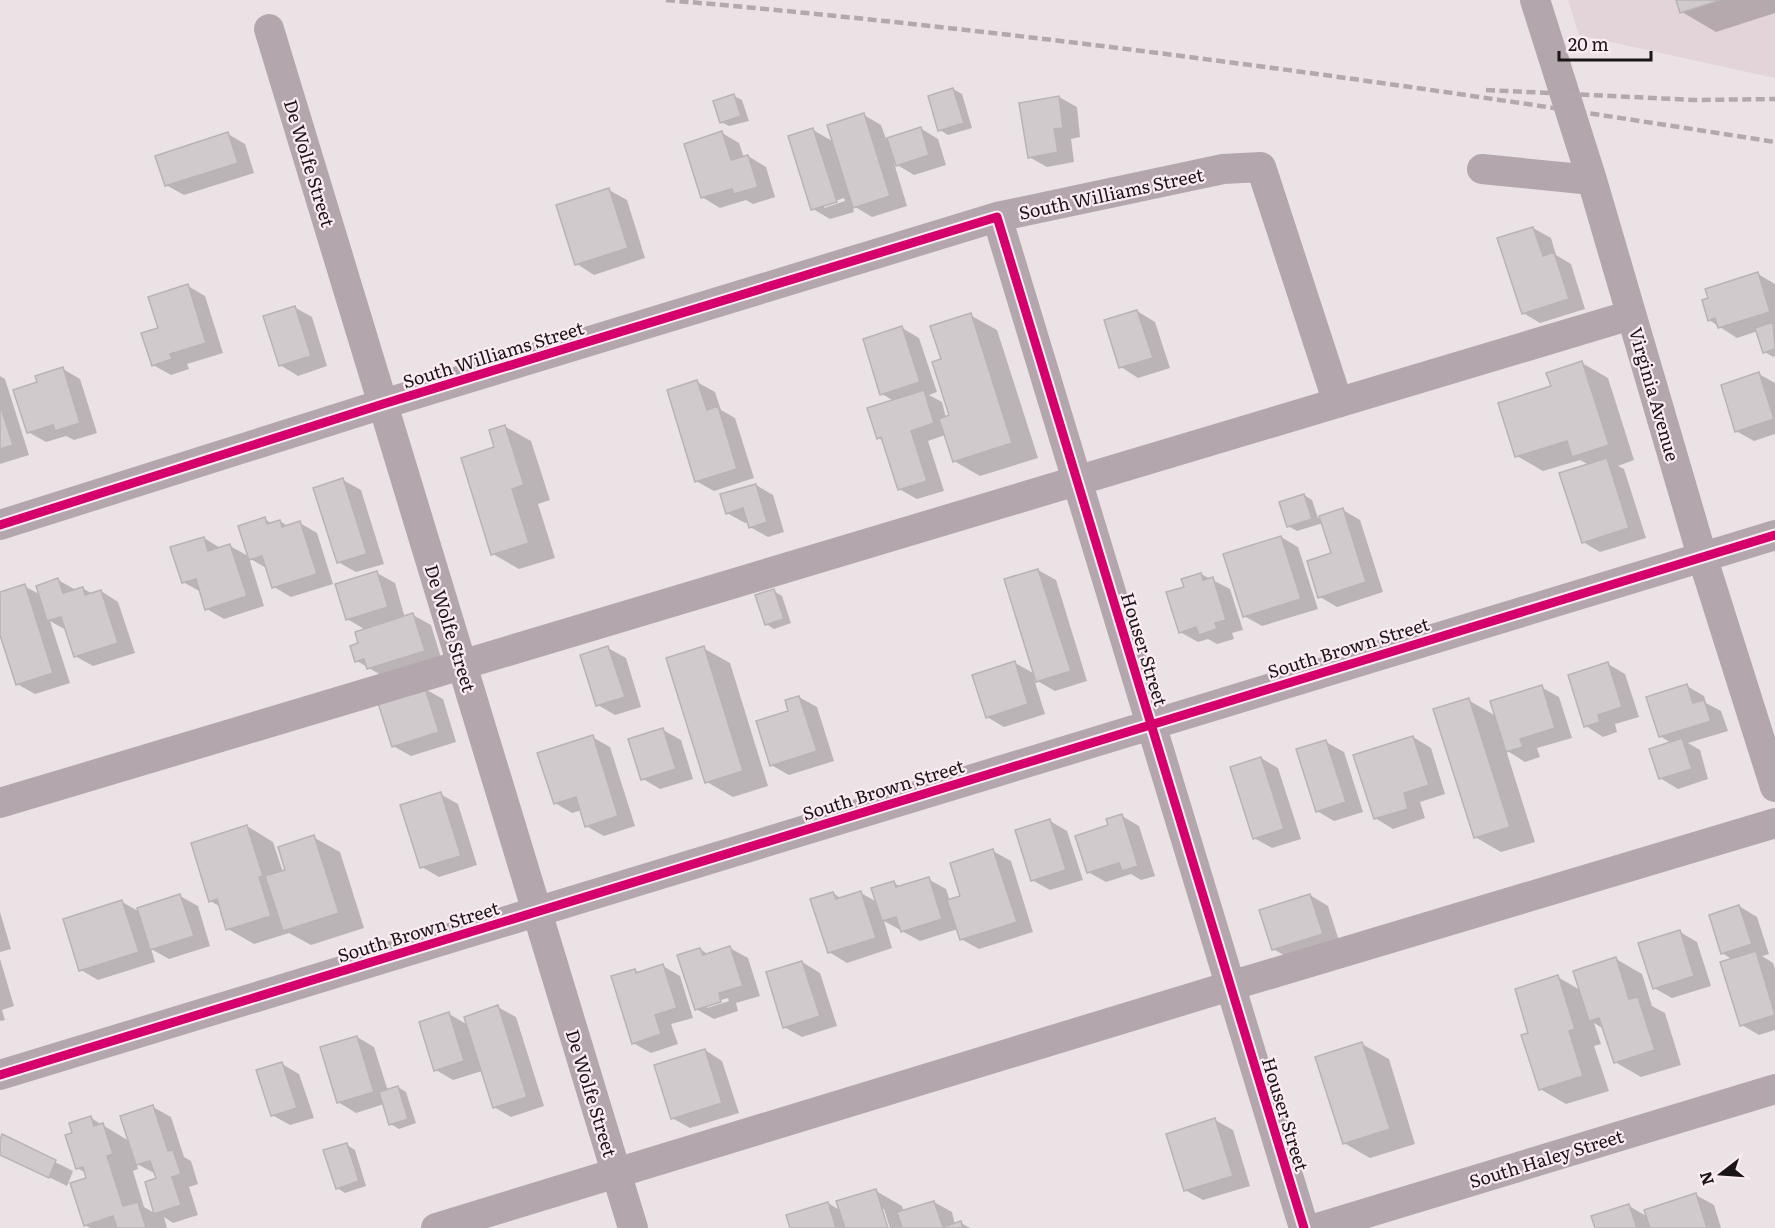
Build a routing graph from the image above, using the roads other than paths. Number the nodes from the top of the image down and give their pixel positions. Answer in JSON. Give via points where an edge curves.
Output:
{"nodes":[{"id":1,"x":1534,"y":0,"type":"edge"},
{"id":2,"x":269,"y":29,"type":"dead end"},
{"id":3,"x":1482,"y":169,"type":"dead end"},
{"id":4,"x":1592,"y":180,"type":"junction"},
{"id":5,"x":997,"y":217,"type":"junction"},
{"id":6,"x":1631,"y":315,"type":"junction"},
{"id":7,"x":383,"y":404,"type":"junction"},
{"id":8,"x":1338,"y":404,"type":"junction"},
{"id":9,"x":1077,"y":482,"type":"junction"},
{"id":10,"x":0,"y":525,"type":"edge"},
{"id":11,"x":1775,"y":535,"type":"edge"},
{"id":12,"x":1702,"y":556,"type":"junction"},
{"id":13,"x":462,"y":665,"type":"junction"},
{"id":14,"x":1151,"y":725,"type":"junction"},
{"id":15,"x":1775,"y":788,"type":"edge"},
{"id":16,"x":0,"y":803,"type":"edge"},
{"id":17,"x":1775,"y":823,"type":"edge"},
{"id":18,"x":537,"y":912,"type":"junction"},
{"id":19,"x":1230,"y":986,"type":"junction"},
{"id":20,"x":0,"y":1075,"type":"edge"},
{"id":21,"x":1775,"y":1089,"type":"edge"},
{"id":22,"x":616,"y":1173,"type":"junction"},
{"id":23,"x":436,"y":1228,"type":"edge"},
{"id":24,"x":633,"y":1228,"type":"edge"},
{"id":25,"x":1304,"y":1228,"type":"edge"},
{"id":26,"x":1317,"y":1228,"type":"edge"}],
"edges":[{"from":1,"to":4,"type":"street","name":"Virginia Avenue"},
{"from":2,"to":7,"type":"street","name":"De Wolfe Street"},
{"from":3,"to":4,"type":"street"},
{"from":4,"to":6,"type":"street","name":"Virginia Avenue"},
{"from":5,"to":7,"type":"street","name":"South Williams Street"},
{"from":5,"to":8,"type":"street","name":"South Williams Street","via":[[1223,169],[1261,167]]},
{"from":5,"to":9,"type":"street","name":"Houser Street"},
{"from":6,"to":8,"type":"street"},
{"from":6,"to":12,"type":"street","name":"Virginia Avenue"},
{"from":7,"to":10,"type":"street","name":"South Williams Street"},
{"from":7,"to":13,"type":"street","name":"De Wolfe Street"},
{"from":8,"to":9,"type":"street"},
{"from":9,"to":13,"type":"street"},
{"from":9,"to":14,"type":"street","name":"Houser Street"},
{"from":11,"to":12,"type":"street","name":"South Brown Street"},
{"from":12,"to":14,"type":"street","name":"South Brown Street"},
{"from":12,"to":15,"type":"street","name":"Virginia Avenue"},
{"from":13,"to":16,"type":"street"},
{"from":13,"to":18,"type":"street","name":"De Wolfe Street"},
{"from":14,"to":18,"type":"street","name":"South Brown Street"},
{"from":14,"to":19,"type":"street","name":"Houser Street"},
{"from":17,"to":19,"type":"street"},
{"from":18,"to":20,"type":"street","name":"South Brown Street"},
{"from":18,"to":22,"type":"street","name":"De Wolfe Street"},
{"from":19,"to":22,"type":"street"},
{"from":19,"to":25,"type":"street","name":"Houser Street"},
{"from":21,"to":26,"type":"street","name":"South Haley Street"},
{"from":22,"to":23,"type":"street"},
{"from":22,"to":24,"type":"street","name":"De Wolfe Street"}]}
